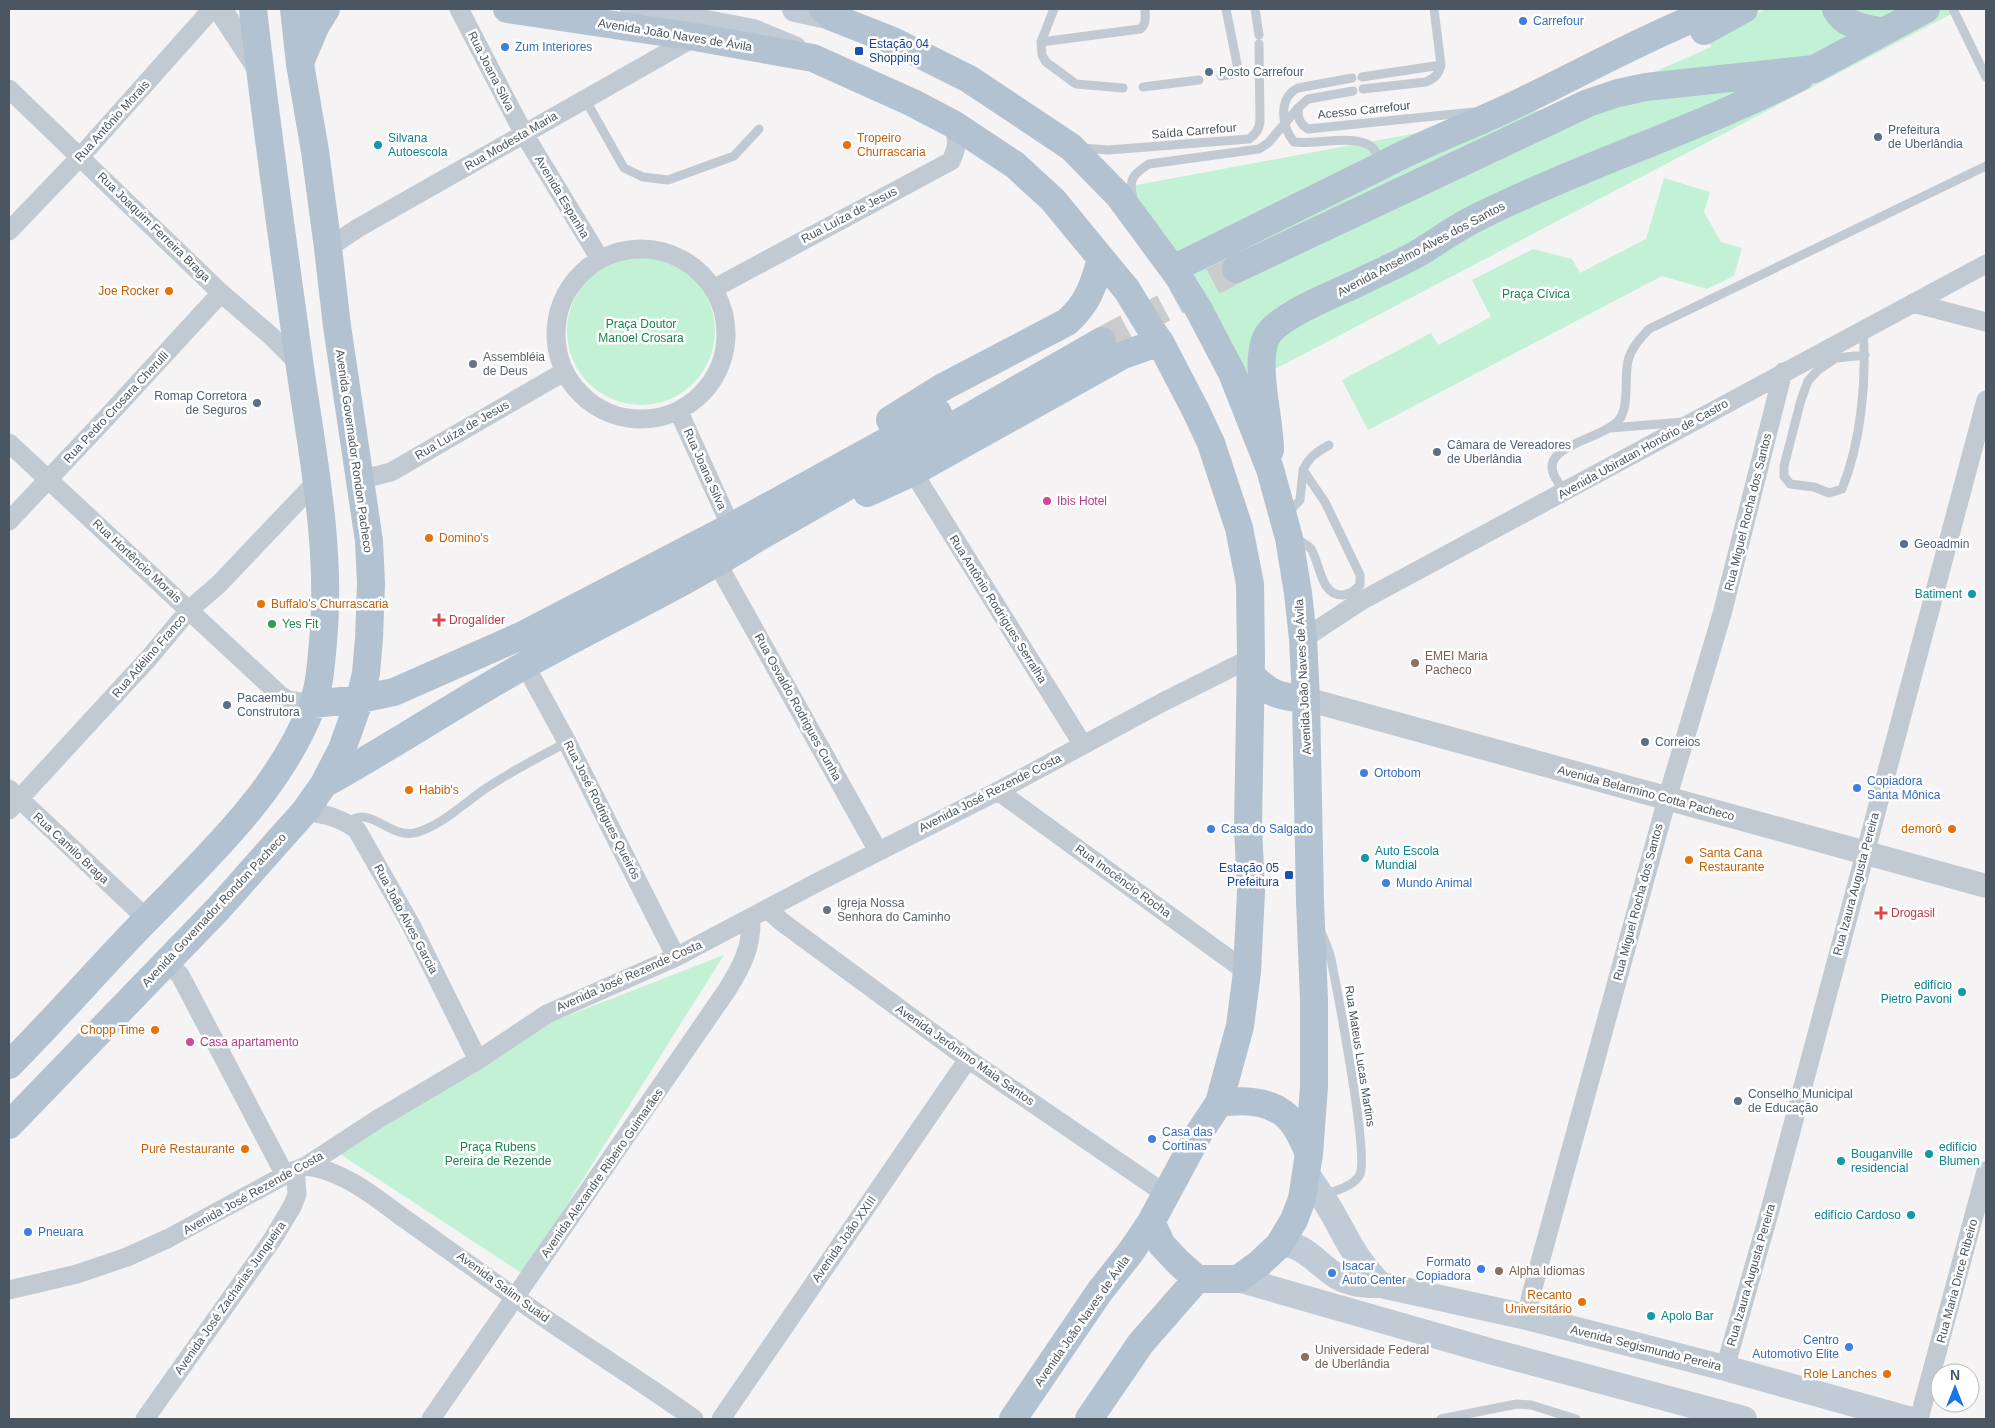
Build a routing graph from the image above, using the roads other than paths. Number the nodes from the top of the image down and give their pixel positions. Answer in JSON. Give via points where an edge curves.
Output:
{"nodes":[{"id":1,"x":212,"y":9,"type":"edge"},
{"id":2,"x":220,"y":9,"type":"edge"},
{"id":3,"x":253,"y":9,"type":"edge"},
{"id":4,"x":294,"y":9,"type":"edge"},
{"id":5,"x":326,"y":9,"type":"edge"},
{"id":6,"x":459,"y":9,"type":"edge"},
{"id":7,"x":507,"y":9,"type":"edge"},
{"id":8,"x":633,"y":9,"type":"edge"},
{"id":9,"x":795,"y":9,"type":"edge"},
{"id":10,"x":1054,"y":9,"type":"edge"},
{"id":11,"x":1145,"y":9,"type":"edge"},
{"id":12,"x":1226,"y":9,"type":"edge"},
{"id":13,"x":1255,"y":9,"type":"edge"},
{"id":14,"x":1434,"y":9,"type":"edge"},
{"id":15,"x":1718,"y":9,"type":"edge"},
{"id":16,"x":1744,"y":9,"type":"edge"},
{"id":17,"x":1836,"y":9,"type":"edge"},
{"id":18,"x":1926,"y":9,"type":"edge"},
{"id":19,"x":1953,"y":9,"type":"edge"},
{"id":20,"x":827,"y":13,"type":"edge"},
{"id":21,"x":1883,"y":32,"type":"junction"},
{"id":22,"x":695,"y":37,"type":"junction"},
{"id":23,"x":1041,"y":42,"type":"junction"},
{"id":24,"x":813,"y":58,"type":"junction"},
{"id":25,"x":300,"y":64,"type":"junction"},
{"id":26,"x":1441,"y":64,"type":"junction"},
{"id":27,"x":1814,"y":69,"type":"junction"},
{"id":28,"x":260,"y":71,"type":"junction"},
{"id":29,"x":1221,"y":76,"type":"dead end"},
{"id":30,"x":1986,"y":76,"type":"edge"},
{"id":31,"x":1199,"y":80,"type":"dead end"},
{"id":32,"x":1143,"y":87,"type":"dead end"},
{"id":33,"x":1123,"y":88,"type":"dead end"},
{"id":34,"x":9,"y":89,"type":"edge"},
{"id":35,"x":585,"y":99,"type":"junction"},
{"id":36,"x":1298,"y":108,"type":"junction"},
{"id":37,"x":1506,"y":109,"type":"junction"},
{"id":38,"x":1285,"y":123,"type":"junction"},
{"id":39,"x":953,"y":124,"type":"junction"},
{"id":40,"x":759,"y":129,"type":"dead end"},
{"id":41,"x":524,"y":134,"type":"junction"},
{"id":42,"x":1071,"y":147,"type":"junction"},
{"id":43,"x":81,"y":156,"type":"junction"},
{"id":44,"x":1383,"y":165,"type":"junction"},
{"id":45,"x":1986,"y":166,"type":"edge"},
{"id":46,"x":9,"y":231,"type":"edge"},
{"id":47,"x":1151,"y":239,"type":"junction"},
{"id":48,"x":328,"y":248,"type":"junction"},
{"id":49,"x":600,"y":260,"type":"junction"},
{"id":50,"x":1102,"y":260,"type":"junction"},
{"id":51,"x":1986,"y":264,"type":"edge"},
{"id":52,"x":1175,"y":272,"type":"junction"},
{"id":53,"x":713,"y":289,"type":"junction"},
{"id":54,"x":221,"y":293,"type":"junction"},
{"id":55,"x":1913,"y":303,"type":"junction"},
{"id":56,"x":1986,"y":322,"type":"edge"},
{"id":57,"x":1863,"y":330,"type":"junction"},
{"id":58,"x":1098,"y":334,"type":"tunnel mouth"},
{"id":59,"x":1156,"y":337,"type":"junction"},
{"id":60,"x":1865,"y":355,"type":"junction"},
{"id":61,"x":300,"y":365,"type":"junction"},
{"id":62,"x":1783,"y":372,"type":"junction"},
{"id":63,"x":562,"y":373,"type":"junction"},
{"id":64,"x":1986,"y":400,"type":"edge"},
{"id":65,"x":679,"y":412,"type":"junction"},
{"id":66,"x":1692,"y":422,"type":"junction"},
{"id":67,"x":1611,"y":428,"type":"junction"},
{"id":68,"x":9,"y":443,"type":"edge"},
{"id":69,"x":1329,"y":445,"type":"dead end"},
{"id":70,"x":1270,"y":469,"type":"junction"},
{"id":71,"x":1303,"y":470,"type":"junction"},
{"id":72,"x":913,"y":472,"type":"junction"},
{"id":73,"x":47,"y":479,"type":"junction"},
{"id":74,"x":359,"y":480,"type":"junction"},
{"id":75,"x":317,"y":481,"type":"junction"},
{"id":76,"x":1313,"y":485,"type":"junction"},
{"id":77,"x":1566,"y":491,"type":"junction"},
{"id":78,"x":1300,"y":494,"type":"junction"},
{"id":79,"x":9,"y":520,"type":"edge"},
{"id":80,"x":747,"y":526,"type":"junction"},
{"id":81,"x":1286,"y":527,"type":"junction"},
{"id":82,"x":717,"y":563,"type":"junction"},
{"id":83,"x":1360,"y":575,"type":"junction"},
{"id":84,"x":1361,"y":601,"type":"junction"},
{"id":85,"x":189,"y":610,"type":"junction"},
{"id":86,"x":1303,"y":639,"type":"junction"},
{"id":87,"x":525,"y":664,"type":"junction"},
{"id":88,"x":1251,"y":666,"type":"junction"},
{"id":89,"x":1306,"y":699,"type":"junction"},
{"id":90,"x":360,"y":700,"type":"junction"},
{"id":91,"x":300,"y":702,"type":"junction"},
{"id":92,"x":567,"y":742,"type":"junction"},
{"id":93,"x":1083,"y":745,"type":"junction"},
{"id":94,"x":324,"y":784,"type":"junction"},
{"id":95,"x":998,"y":790,"type":"junction"},
{"id":96,"x":12,"y":799,"type":"edge"},
{"id":97,"x":1667,"y":799,"type":"junction"},
{"id":98,"x":305,"y":811,"type":"junction"},
{"id":99,"x":348,"y":823,"type":"junction"},
{"id":100,"x":878,"y":851,"type":"junction"},
{"id":101,"x":1864,"y":853,"type":"junction"},
{"id":102,"x":1986,"y":886,"type":"edge"},
{"id":103,"x":1310,"y":901,"type":"junction"},
{"id":104,"x":767,"y":909,"type":"junction"},
{"id":105,"x":141,"y":913,"type":"junction"},
{"id":106,"x":751,"y":918,"type":"junction"},
{"id":107,"x":676,"y":957,"type":"junction"},
{"id":108,"x":166,"y":962,"type":"junction"},
{"id":109,"x":1247,"y":972,"type":"junction"},
{"id":110,"x":968,"y":1059,"type":"junction"},
{"id":111,"x":478,"y":1060,"type":"junction"},
{"id":112,"x":9,"y":1065,"type":"edge"},
{"id":113,"x":1219,"y":1103,"type":"junction"},
{"id":114,"x":9,"y":1125,"type":"edge"},
{"id":115,"x":1307,"y":1164,"type":"junction"},
{"id":116,"x":295,"y":1170,"type":"junction"},
{"id":117,"x":1986,"y":1171,"type":"edge"},
{"id":118,"x":1166,"y":1195,"type":"junction"},
{"id":119,"x":1323,"y":1196,"type":"junction"},
{"id":120,"x":1151,"y":1222,"type":"junction"},
{"id":121,"x":1279,"y":1246,"type":"junction"},
{"id":122,"x":1197,"y":1278,"type":"junction"},
{"id":123,"x":1238,"y":1278,"type":"junction"},
{"id":124,"x":1381,"y":1285,"type":"junction"},
{"id":125,"x":9,"y":1290,"type":"edge"},
{"id":126,"x":516,"y":1298,"type":"junction"},
{"id":127,"x":1527,"y":1317,"type":"junction"},
{"id":128,"x":1725,"y":1368,"type":"junction"},
{"id":129,"x":145,"y":1419,"type":"edge"},
{"id":130,"x":431,"y":1419,"type":"edge"},
{"id":131,"x":694,"y":1419,"type":"edge"},
{"id":132,"x":721,"y":1419,"type":"edge"},
{"id":133,"x":1013,"y":1419,"type":"edge"},
{"id":134,"x":1089,"y":1419,"type":"edge"},
{"id":135,"x":1442,"y":1419,"type":"edge"},
{"id":136,"x":1576,"y":1419,"type":"edge"},
{"id":137,"x":1744,"y":1419,"type":"edge"},
{"id":138,"x":1908,"y":1419,"type":"edge"},
{"id":139,"x":1919,"y":1419,"type":"edge"}],
"edges":[{"from":1,"to":43,"type":"street","name":"Rua Antônio Morais"},
{"from":2,"to":28,"type":"street"},
{"from":3,"to":28,"type":"main road"},
{"from":4,"to":25,"type":"main road","name":"Avenida Governador Rondon Pacheco"},
{"from":5,"to":25,"type":"main road"},
{"from":6,"to":41,"type":"street","name":"Rua Joana Silva"},
{"from":7,"to":22,"type":"main road","name":"Avenida João Naves de Ávila"},
{"from":8,"to":24,"type":"main road","name":"Avenida João Naves de Ávila","via":[[753,32]]},
{"from":9,"to":20,"type":"main road","name":"Avenida João Naves de Ávila"},
{"from":10,"to":23,"type":"lane"},
{"from":11,"to":23,"type":"lane","via":[[1146,20],[1140,29]]},
{"from":12,"to":29,"type":"lane","via":[[1238,69],[1234,74]]},
{"from":13,"to":42,"type":"lane","name":"Saída Carrefour","via":[[1259,40],[1260,121],[1255,135],[1249,139],[1108,150]]},
{"from":14,"to":26,"type":"lane"},
{"from":15,"to":37,"type":"main road","via":[[1614,55]]},
{"from":16,"to":27,"type":"main road","via":[[1232,262],[1588,103],[1618,93],[1646,87]]},
{"from":17,"to":21,"type":"main road","via":[[1846,21]]},
{"from":18,"to":21,"type":"main road","name":"Avenida Anselmo Alves dos Santos"},
{"from":19,"to":30,"type":"lane"},
{"from":20,"to":42,"type":"main road","name":"Avenida João Naves de Ávila","via":[[969,79]]},
{"from":21,"to":27,"type":"main road","name":"Avenida Anselmo Alves dos Santos"},
{"from":22,"to":24,"type":"main road","name":"Avenida João Naves de Ávila"},
{"from":22,"to":35,"type":"street","name":"Rua Modesta Maria"},
{"from":23,"to":33,"type":"lane","via":[[1046,62],[1076,84]]},
{"from":24,"to":39,"type":"main road","name":"Avenida João Naves de Ávila"},
{"from":25,"to":48,"type":"main road","name":"Avenida Governador Rondon Pacheco"},
{"from":26,"to":36,"type":"lane","name":"Acesso Carrefour","via":[[1439,72],[1426,82],[1308,100]]},
{"from":26,"to":38,"type":"lane","via":[[1298,88],[1285,100]]},
{"from":27,"to":70,"type":"main road","name":"Avenida Anselmo Alves dos Santos","via":[[1764,96],[1477,218],[1417,253],[1288,316],[1266,337],[1262,356],[1262,387],[1270,432]]},
{"from":28,"to":61,"type":"main road"},
{"from":31,"to":32,"type":"lane"},
{"from":34,"to":43,"type":"street","name":"Rua Joaquim Ferreira Braga"},
{"from":35,"to":40,"type":"lane","via":[[624,168],[643,178],[668,180],[734,156]]},
{"from":35,"to":41,"type":"street","name":"Rua Modesta Maria"},
{"from":36,"to":37,"type":"lane","name":"Acesso Carrefour","via":[[1301,125],[1308,129]]},
{"from":36,"to":38,"type":"lane"},
{"from":37,"to":44,"type":"main road","via":[[1416,147]]},
{"from":38,"to":44,"type":"lane","via":[[1294,142],[1362,142],[1371,146]]},
{"from":38,"to":47,"type":"lane","via":[[1259,149],[1149,164],[1136,172],[1130,188]]},
{"from":39,"to":50,"type":"main road","name":"Avenida João Naves de Ávila","via":[[1015,165],[1053,200]]},
{"from":39,"to":53,"type":"street","name":"Rua Luíza de Jesus","via":[[957,148],[951,161]]},
{"from":41,"to":48,"type":"street","name":"Rua Modesta Maria"},
{"from":41,"to":49,"type":"street","name":"Avenida Espanha"},
{"from":42,"to":47,"type":"main road","name":"Avenida João Naves de Ávila","via":[[1119,196]]},
{"from":43,"to":46,"type":"street","name":"Rua Antônio Morais"},
{"from":43,"to":54,"type":"street","name":"Rua Joaquim Ferreira Braga"},
{"from":44,"to":52,"type":"main road"},
{"from":45,"to":67,"type":"lane","via":[[1648,329],[1634,345],[1628,361],[1625,406],[1620,420]]},
{"from":47,"to":52,"type":"main road","name":"Avenida João Naves de Ávila"},
{"from":48,"to":74,"type":"main road","name":"Avenida Governador Rondon Pacheco"},
{"from":49,"to":53,"type":"street","via":[[624,250],[654,249],[683,259]]},
{"from":49,"to":63,"type":"street","via":[[574,280],[557,313],[555,329]]},
{"from":50,"to":59,"type":"main road","name":"Avenida João Naves de Ávila","bridge":true,"via":[[1127,290]]},
{"from":50,"to":80,"type":"main road","via":[[1089,296],[1080,310],[1066,322],[943,387],[871,432]]},
{"from":51,"to":55,"type":"street","name":"Avenida Ubiratan Honório de Castro"},
{"from":52,"to":70,"type":"main road","name":"Avenida João Naves de Ávila","bridge":true,"via":[[1232,373]]},
{"from":53,"to":65,"type":"street","via":[[723,306],[727,339],[718,373],[699,398]]},
{"from":54,"to":61,"type":"street","name":"Rua Joaquim Ferreira Braga"},
{"from":54,"to":73,"type":"street","name":"Rua Pedro Crosara Cherulli"},
{"from":55,"to":56,"type":"street"},
{"from":55,"to":57,"type":"street","name":"Avenida Ubiratan Honório de Castro"},
{"from":57,"to":60,"type":"lane"},
{"from":57,"to":62,"type":"street","name":"Avenida Ubiratan Honório de Castro"},
{"from":58,"to":80,"type":"main road"},
{"from":59,"to":72,"type":"main road"},
{"from":59,"to":88,"type":"main road","name":"Avenida João Naves de Ávila","via":[[1211,444],[1237,520],[1250,584]]},
{"from":60,"to":60,"type":"lane","via":[[1857,431],[1842,489],[1830,493],[1790,484],[1784,476],[1784,466],[1808,381],[1836,358]]},
{"from":61,"to":75,"type":"main road"},
{"from":62,"to":66,"type":"street","name":"Avenida Ubiratan Honório de Castro"},
{"from":62,"to":97,"type":"street","name":"Rua Miguel Rocha dos Santos","via":[[1722,614]]},
{"from":63,"to":65,"type":"street","via":[[584,399],[620,418],[661,418]]},
{"from":63,"to":74,"type":"street","name":"Rua Luíza de Jesus","via":[[391,472]]},
{"from":64,"to":101,"type":"street","name":"Rua Izaura Augusta Pereira"},
{"from":65,"to":80,"type":"street","name":"Rua Joana Silva"},
{"from":66,"to":67,"type":"lane"},
{"from":66,"to":77,"type":"street","name":"Avenida Ubiratan Honório de Castro"},
{"from":67,"to":77,"type":"lane","via":[[1565,449],[1553,460],[1553,474]]},
{"from":68,"to":73,"type":"street","name":"Rua Hortêncio Morais"},
{"from":69,"to":71,"type":"lane","via":[[1308,459]]},
{"from":70,"to":81,"type":"main road","name":"Avenida João Naves de Ávila"},
{"from":71,"to":76,"type":"lane"},
{"from":71,"to":78,"type":"lane"},
{"from":72,"to":80,"type":"main road","via":[[801,522]]},
{"from":72,"to":93,"type":"street","name":"Rua Antônio Rodrigues Serralha"},
{"from":73,"to":79,"type":"street","name":"Rua Pedro Crosara Cherulli"},
{"from":73,"to":85,"type":"street","name":"Rua Hortêncio Morais"},
{"from":74,"to":90,"type":"main road","name":"Avenida Governador Rondon Pacheco","via":[[369,541],[371,582],[370,639]]},
{"from":75,"to":85,"type":"street","name":"Rua Adélino Franco","via":[[219,584]]},
{"from":75,"to":91,"type":"main road","via":[[326,580],[325,623],[321,666]]},
{"from":76,"to":78,"type":"lane","via":[[1306,486]]},
{"from":76,"to":83,"type":"lane","via":[[1325,502]]},
{"from":77,"to":84,"type":"street","name":"Avenida Ubiratan Honório de Castro"},
{"from":78,"to":81,"type":"lane"},
{"from":80,"to":82,"type":"main road"},
{"from":80,"to":90,"type":"main road","via":[[523,635],[394,692]]},
{"from":81,"to":83,"type":"lane","via":[[1308,546],[1320,575],[1332,591],[1339,595],[1352,592],[1360,585]]},
{"from":81,"to":86,"type":"main road","name":"Avenida João Naves de Ávila"},
{"from":82,"to":87,"type":"main road"},
{"from":82,"to":100,"type":"street","name":"Rua Osvaldo Rodrigues Cunha"},
{"from":83,"to":84,"type":"lane","via":[[1365,588]]},
{"from":84,"to":86,"type":"street","name":"Avenida Ubiratan Honório de Castro"},
{"from":85,"to":91,"type":"street","name":"Rua Hortêncio Morais","via":[[280,695]]},
{"from":85,"to":96,"type":"street","name":"Rua Adélino Franco","via":[[148,659]]},
{"from":86,"to":89,"type":"main road","name":"Avenida João Naves de Ávila"},
{"from":87,"to":92,"type":"street","name":"Rua José Rodrigues Queirós"},
{"from":87,"to":94,"type":"main road"},
{"from":88,"to":89,"type":"main road","via":[[1264,688],[1290,698]]},
{"from":88,"to":93,"type":"street","name":"Avenida José Rezende Costa","via":[[1161,702]]},
{"from":88,"to":109,"type":"main road","name":"Avenida João Naves de Ávila","via":[[1248,827],[1251,892]]},
{"from":89,"to":97,"type":"street","name":"Avenida Belarmino Cotta Pacheco"},
{"from":89,"to":103,"type":"main road","name":"Avenida João Naves de Ávila"},
{"from":90,"to":91,"type":"main road"},
{"from":90,"to":94,"type":"main road","name":"Avenida Governador Rondon Pacheco","via":[[342,749]]},
{"from":91,"to":105,"type":"main road","via":[[296,741],[276,773],[199,867]]},
{"from":92,"to":99,"type":"lane","via":[[483,790],[456,812],[418,832],[396,833],[366,817],[355,818]]},
{"from":92,"to":107,"type":"street","name":"Rua José Rodrigues Queirós"},
{"from":93,"to":95,"type":"street","name":"Avenida José Rezende Costa"},
{"from":94,"to":98,"type":"main road","name":"Avenida Governador Rondon Pacheco"},
{"from":95,"to":100,"type":"street","name":"Avenida José Rezende Costa"},
{"from":95,"to":109,"type":"street","name":"Rua Inocêncio Rocha"},
{"from":96,"to":105,"type":"street","name":"Rua Camilo Braga"},
{"from":97,"to":101,"type":"street","name":"Avenida Belarmino Cotta Pacheco"},
{"from":97,"to":127,"type":"street","name":"Rua Miguel Rocha dos Santos"},
{"from":98,"to":99,"type":"street","name":"Rua João Alves Garcia","via":[[330,815]]},
{"from":98,"to":108,"type":"main road","name":"Avenida Governador Rondon Pacheco"},
{"from":99,"to":111,"type":"street","name":"Rua João Alves Garcia","via":[[357,830],[411,925]]},
{"from":100,"to":104,"type":"street","name":"Avenida José Rezende Costa"},
{"from":101,"to":102,"type":"street","name":"Avenida Belarmino Cotta Pacheco"},
{"from":101,"to":128,"type":"street","name":"Rua Izaura Augusta Pereira"},
{"from":103,"to":115,"type":"main road","name":"Avenida João Naves de Ávila","via":[[1314,1087]]},
{"from":103,"to":119,"type":"lane","name":"Rua Mateus Lucas Martins","via":[[1330,956],[1359,1125],[1362,1161],[1360,1175],[1349,1185]]},
{"from":104,"to":106,"type":"street","name":"Avenida José Rezende Costa"},
{"from":104,"to":110,"type":"street","name":"Avenida Jerônimo Maia Santos"},
{"from":105,"to":112,"type":"main road"},
{"from":106,"to":107,"type":"street","name":"Avenida José Rezende Costa"},
{"from":106,"to":126,"type":"street","name":"Avenida Alexandre Ribeiro Guimarães","via":[[750,946],[740,970]]},
{"from":107,"to":111,"type":"street","name":"Avenida José Rezende Costa","via":[[547,1014]]},
{"from":108,"to":114,"type":"main road","name":"Avenida Governador Rondon Pacheco"},
{"from":108,"to":116,"type":"street","via":[[180,975]]},
{"from":109,"to":113,"type":"main road","name":"Avenida João Naves de Ávila","via":[[1240,1026]]},
{"from":110,"to":118,"type":"street","name":"Avenida Jerônimo Maia Santos"},
{"from":110,"to":132,"type":"street","name":"Avenida João XXIII"},
{"from":111,"to":116,"type":"street","name":"Avenida José Rezende Costa"},
{"from":113,"to":115,"type":"main road","via":[[1238,1101],[1274,1107],[1286,1115],[1296,1127]]},
{"from":113,"to":118,"type":"main road"},
{"from":115,"to":119,"type":"main road"},
{"from":115,"to":121,"type":"main road","via":[[1302,1199]]},
{"from":116,"to":125,"type":"street","name":"Avenida José Rezende Costa","via":[[170,1238],[127,1257],[77,1274]]},
{"from":116,"to":126,"type":"street","name":"Avenida Salim Suaid","via":[[314,1166],[335,1174],[377,1199]]},
{"from":116,"to":129,"type":"street","name":"Avenida José Zacharias Junqueira","via":[[297,1194],[272,1240]]},
{"from":117,"to":139,"type":"street","name":"Rua Maria Dirce Ribeiro"},
{"from":118,"to":120,"type":"main road"},
{"from":119,"to":124,"type":"main road","via":[[1353,1252]]},
{"from":120,"to":122,"type":"main road","via":[[1162,1245]]},
{"from":120,"to":133,"type":"main road","name":"Avenida João Naves de Ávila"},
{"from":121,"to":123,"type":"main road"},
{"from":121,"to":124,"type":"main road","name":"Avenida Segismundo Pereira","via":[[1303,1250],[1343,1280]]},
{"from":122,"to":123,"type":"main road"},
{"from":122,"to":134,"type":"main road","via":[[1140,1343]]},
{"from":123,"to":137,"type":"main road","via":[[1493,1352]]},
{"from":124,"to":127,"type":"main road","name":"Avenida Segismundo Pereira"},
{"from":126,"to":130,"type":"street","name":"Avenida Alexandre Ribeiro Guimarães"},
{"from":126,"to":131,"type":"street","name":"Avenida Salim Suaid"},
{"from":127,"to":128,"type":"main road","name":"Avenida Segismundo Pereira"},
{"from":128,"to":138,"type":"main road","name":"Avenida Segismundo Pereira"},
{"from":135,"to":136,"type":"lane","via":[[1517,1404],[1531,1404]]}]}
